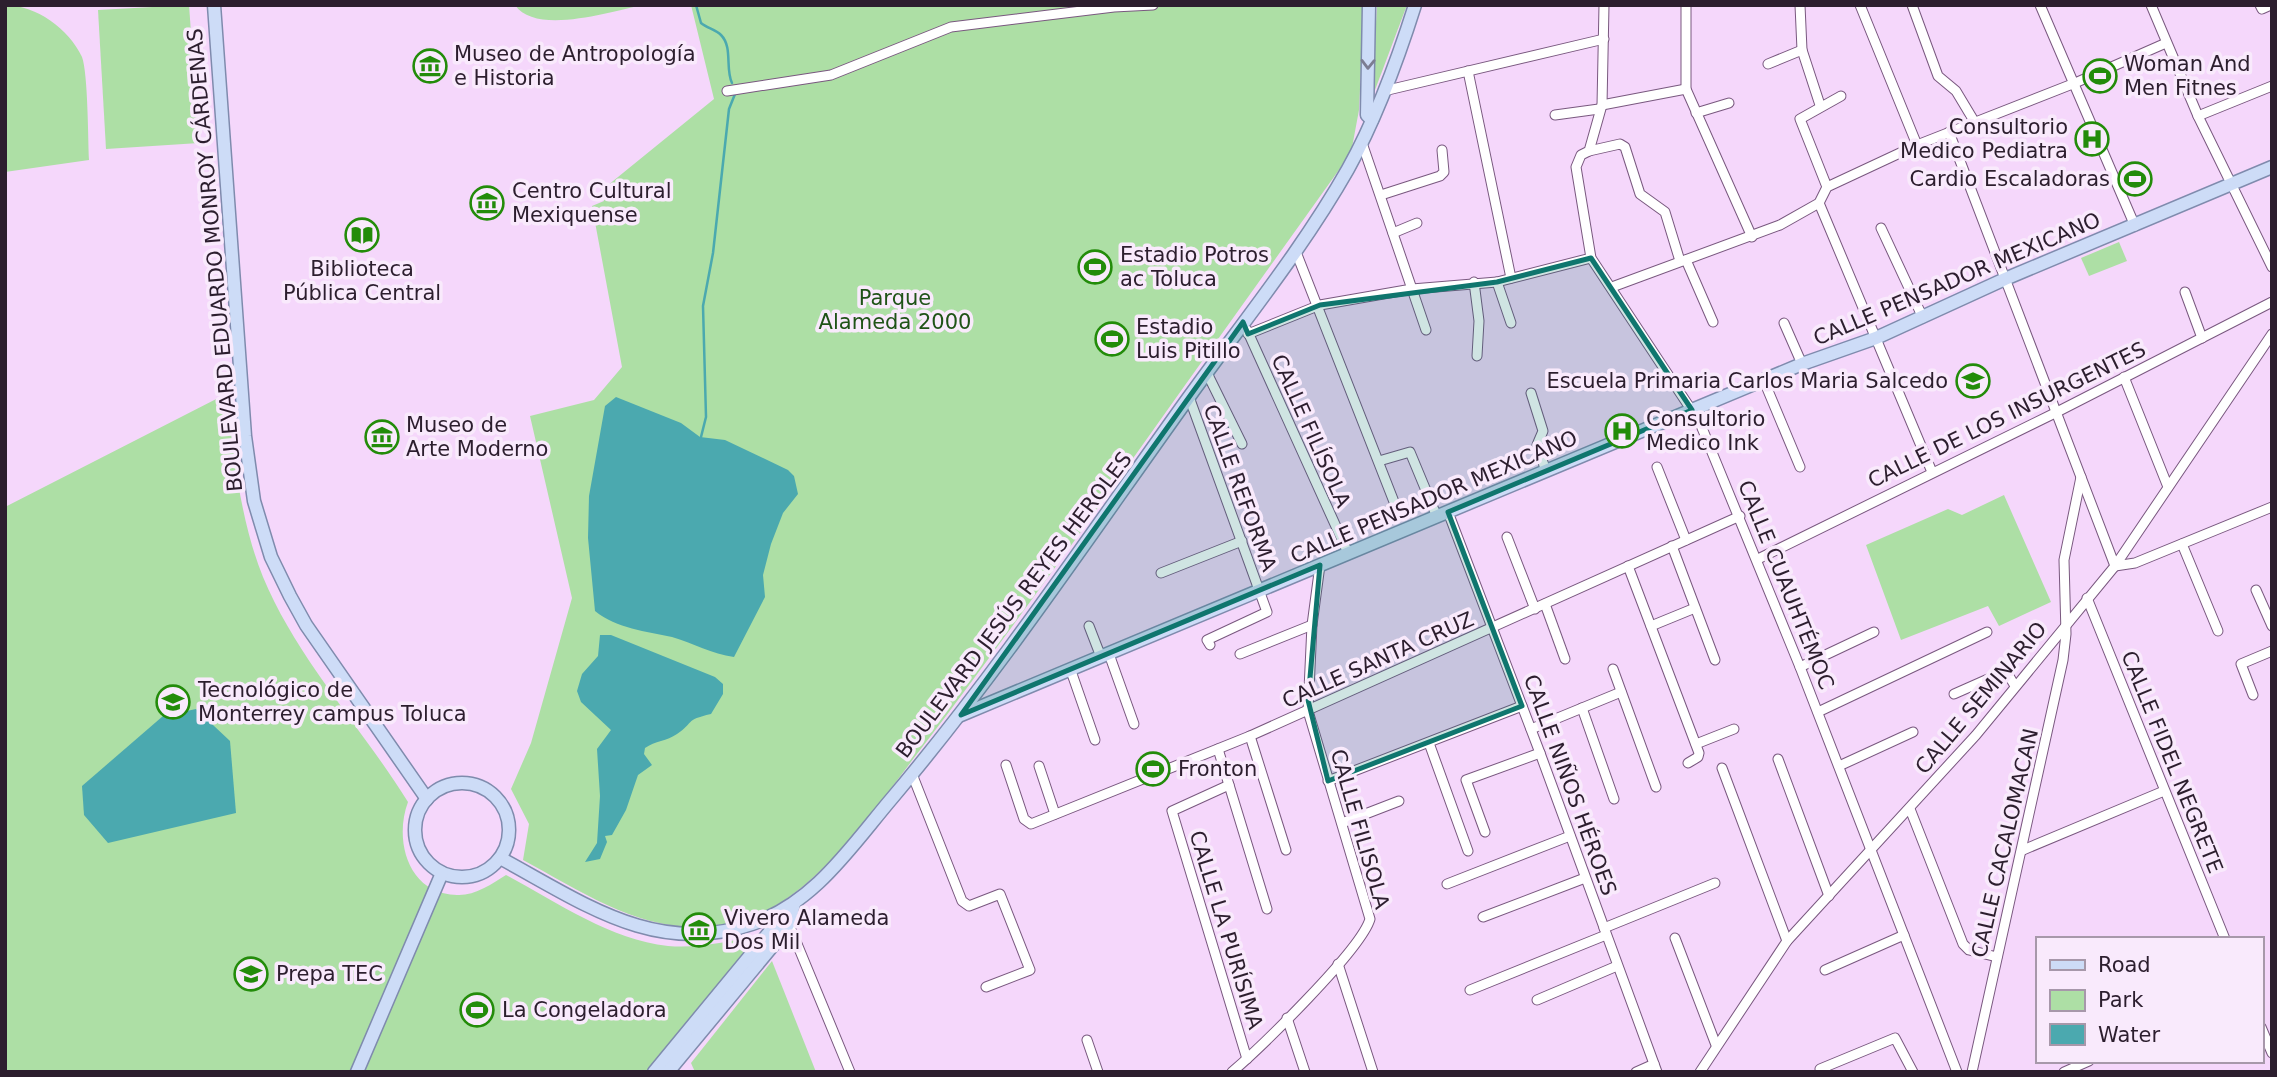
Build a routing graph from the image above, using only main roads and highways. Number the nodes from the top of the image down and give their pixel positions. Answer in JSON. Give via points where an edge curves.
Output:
{"nodes":[{"id":1,"x":214,"y":5,"type":"edge"},
{"id":2,"x":1370,"y":5,"type":"edge"},
{"id":3,"x":1415,"y":5,"type":"edge"},
{"id":4,"x":1372,"y":120,"type":"junction"},
{"id":5,"x":2272,"y":167,"type":"edge"},
{"id":6,"x":961,"y":715,"type":"junction"},
{"id":7,"x":427,"y":799,"type":"junction"},
{"id":8,"x":500,"y":858,"type":"junction"},
{"id":9,"x":442,"y":873,"type":"junction"},
{"id":10,"x":794,"y":904,"type":"junction"},
{"id":11,"x":785,"y":920,"type":"junction"},
{"id":12,"x":357,"y":1072,"type":"edge"},
{"id":13,"x":654,"y":1072,"type":"edge"},
{"id":14,"x":668,"y":1072,"type":"edge"}],
"edges":[{"from":1,"to":7,"type":"main road","name":"BOULEVARD EDUARDO MONROY CÁRDENAS","via":[[244,436],[254,501],[271,557],[306,625]]},
{"from":2,"to":4,"type":"main road","one_way":true,"via":[[1367,115]]},
{"from":3,"to":4,"type":"main road","name":"BOULEVARD JESÚS REYES HEROLES","via":[[1388,90]]},
{"from":4,"to":6,"type":"main road","name":"BOULEVARD JESÚS REYES HEROLES","via":[[1246,328],[1189,397]]},
{"from":5,"to":6,"type":"main road","name":"CALLE PENSADOR MEXICANO","via":[[1877,338],[1802,364]]},
{"from":6,"to":10,"type":"main road","name":"BOULEVARD JESÚS REYES HEROLES","via":[[823,880]]},
{"from":7,"to":8,"type":"main road","via":[[443,787],[462,783],[491,793],[500,801],[509,823]]},
{"from":7,"to":9,"type":"main road","via":[[416,818],[416,841],[424,858]]},
{"from":8,"to":9,"type":"main road","via":[[474,876]]},
{"from":8,"to":10,"type":"main road","name":"BOULEVARD JESÚS REYES HEROLES","via":[[616,920],[644,930],[720,932],[759,922]]},
{"from":9,"to":12,"type":"main road"},
{"from":10,"to":11,"type":"main road"},
{"from":11,"to":13,"type":"main road"},
{"from":11,"to":14,"type":"main road"}]}
